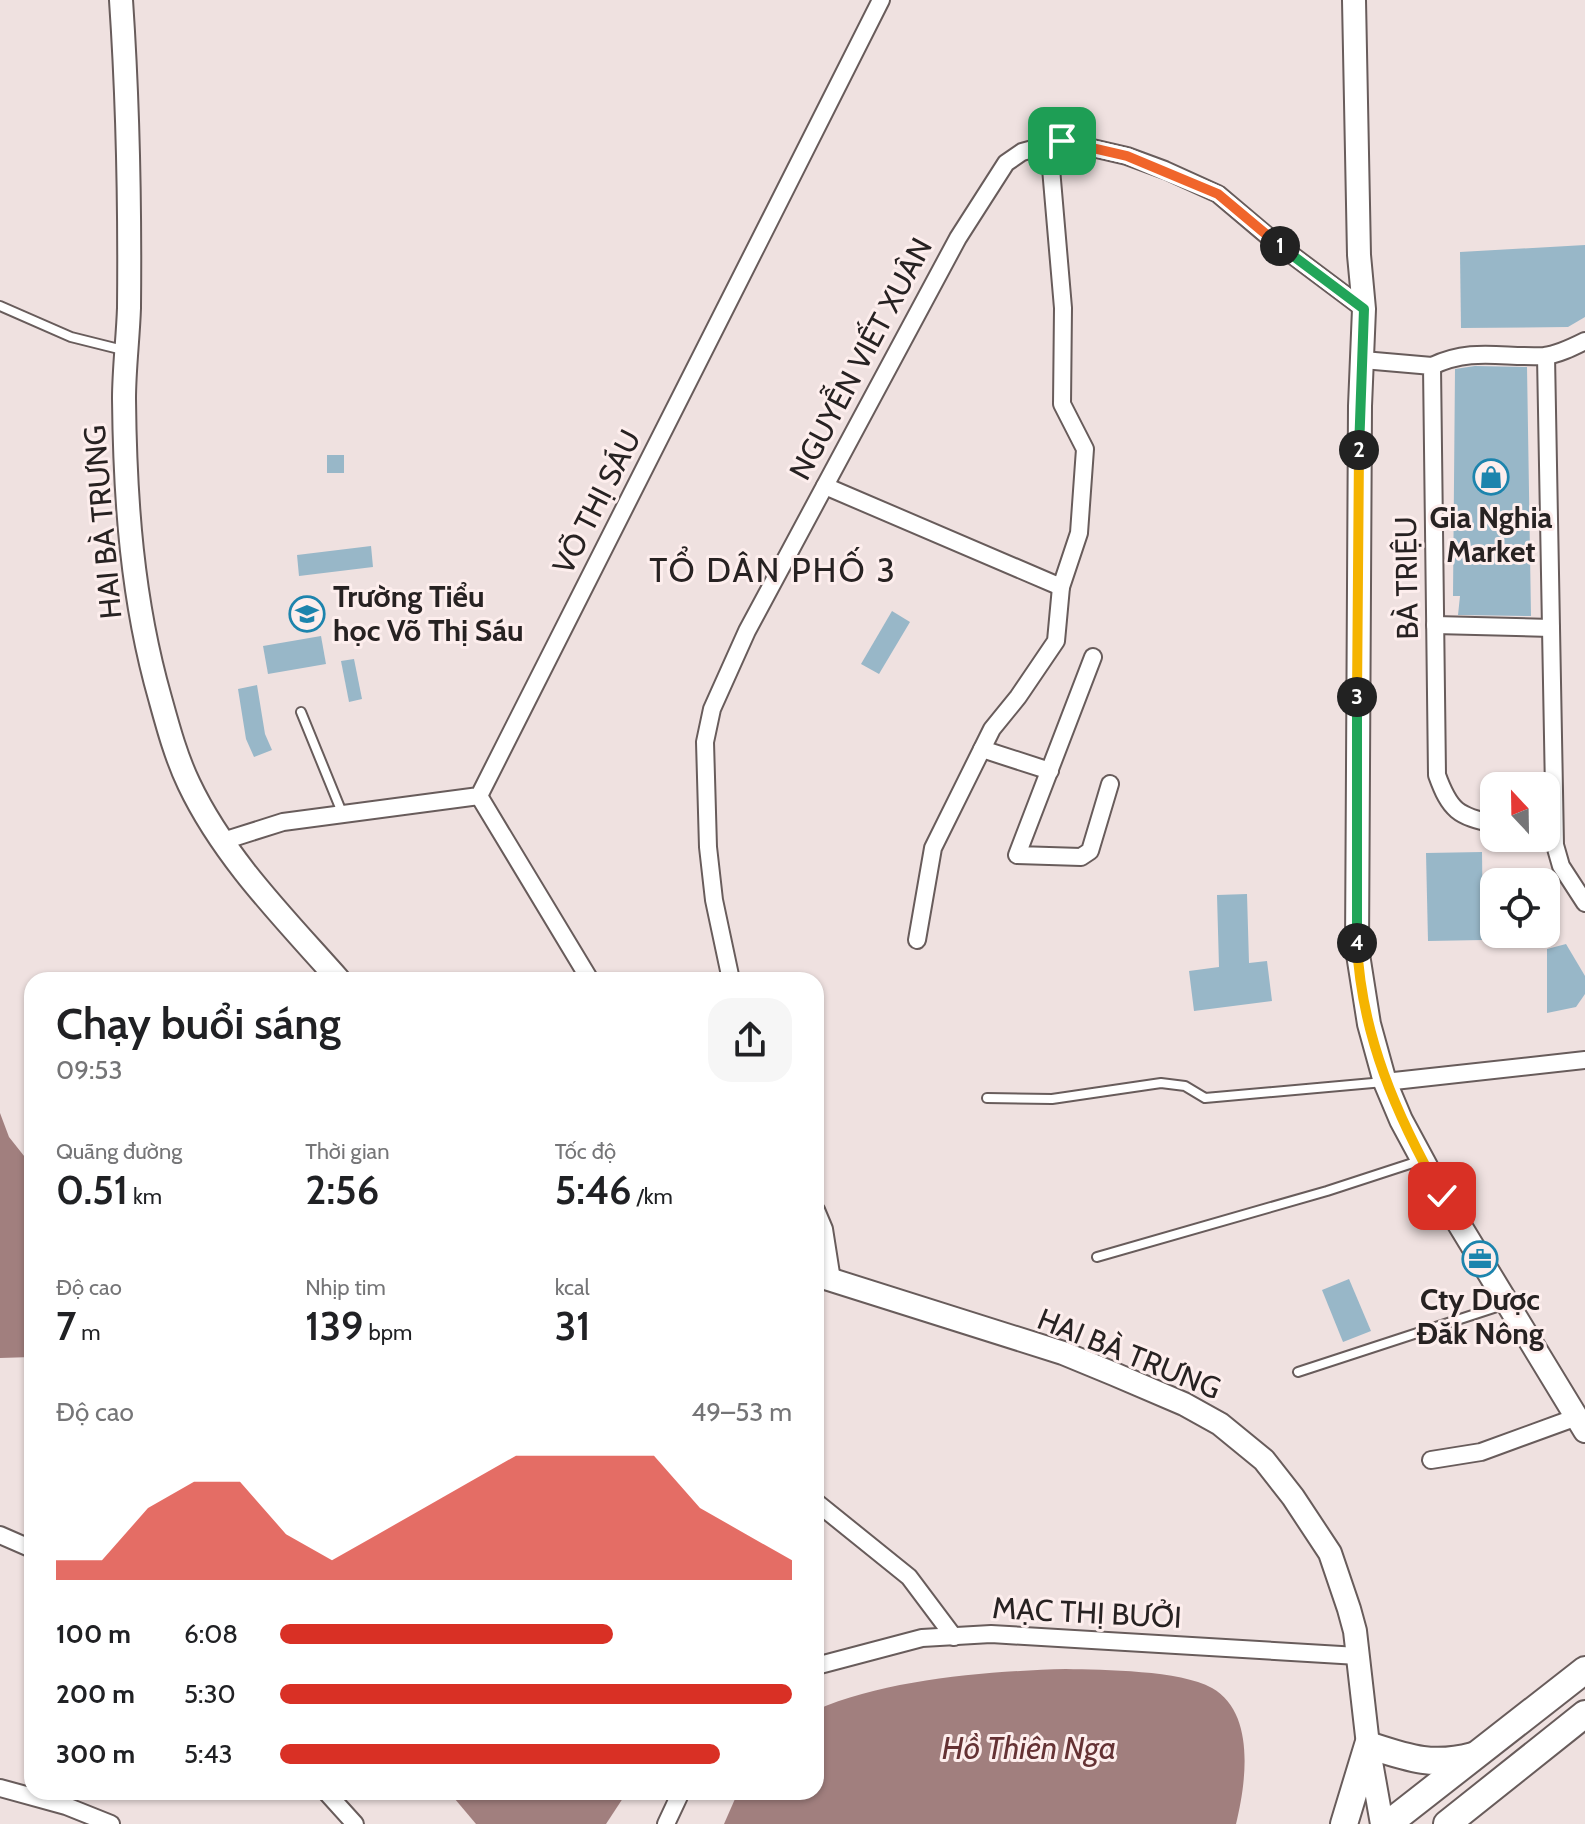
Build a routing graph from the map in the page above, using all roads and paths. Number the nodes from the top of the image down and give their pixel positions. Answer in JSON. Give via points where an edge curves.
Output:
{"nodes":[{"id":1,"x":121,"y":0,"type":"edge"},
{"id":2,"x":881,"y":0,"type":"edge"},
{"id":3,"x":1354,"y":0,"type":"edge"},
{"id":4,"x":1049,"y":145,"type":"junction"},
{"id":5,"x":0,"y":306,"type":"edge"},
{"id":6,"x":1364,"y":309,"type":"junction"},
{"id":7,"x":1585,"y":341,"type":"edge"},
{"id":8,"x":126,"y":351,"type":"junction"},
{"id":9,"x":1546,"y":356,"type":"junction"},
{"id":10,"x":1363,"y":360,"type":"junction"},
{"id":11,"x":1432,"y":366,"type":"junction"},
{"id":12,"x":825,"y":486,"type":"junction"},
{"id":13,"x":1061,"y":587,"type":"junction"},
{"id":14,"x":1435,"y":625,"type":"junction"},
{"id":15,"x":1551,"y":628,"type":"junction"},
{"id":16,"x":1093,"y":657,"type":"dead end"},
{"id":17,"x":301,"y":712,"type":"dead end"},
{"id":18,"x":982,"y":749,"type":"junction"},
{"id":19,"x":1050,"y":771,"type":"junction"},
{"id":20,"x":1554,"y":772,"type":"edge"},
{"id":21,"x":1110,"y":784,"type":"dead end"},
{"id":22,"x":479,"y":796,"type":"junction"},
{"id":23,"x":343,"y":816,"type":"junction"},
{"id":24,"x":1480,"y":821,"type":"edge"},
{"id":25,"x":223,"y":841,"type":"junction"},
{"id":26,"x":1557,"y":852,"type":"edge"},
{"id":27,"x":1585,"y":903,"type":"edge"},
{"id":28,"x":917,"y":940,"type":"dead end"},
{"id":29,"x":332,"y":972,"type":"edge"},
{"id":30,"x":585,"y":972,"type":"edge"},
{"id":31,"x":729,"y":972,"type":"edge"},
{"id":32,"x":1585,"y":1060,"type":"edge"},
{"id":33,"x":1385,"y":1082,"type":"junction"},
{"id":34,"x":987,"y":1098,"type":"dead end"},
{"id":35,"x":1422,"y":1160,"type":"junction"},
{"id":36,"x":824,"y":1229,"type":"edge"},
{"id":37,"x":1097,"y":1257,"type":"dead end"},
{"id":38,"x":824,"y":1278,"type":"edge"},
{"id":39,"x":1508,"y":1303,"type":"junction"},
{"id":40,"x":1298,"y":1372,"type":"dead end"},
{"id":41,"x":1581,"y":1424,"type":"edge"},
{"id":42,"x":1431,"y":1460,"type":"dead end"},
{"id":43,"x":824,"y":1508,"type":"edge"},
{"id":44,"x":0,"y":1535,"type":"edge"},
{"id":45,"x":24,"y":1546,"type":"edge"},
{"id":46,"x":954,"y":1637,"type":"junction"},
{"id":47,"x":1358,"y":1656,"type":"junction"},
{"id":48,"x":824,"y":1664,"type":"edge"},
{"id":49,"x":1585,"y":1670,"type":"edge"},
{"id":50,"x":1585,"y":1714,"type":"edge"},
{"id":51,"x":1368,"y":1745,"type":"junction"},
{"id":52,"x":1481,"y":1754,"type":"junction"},
{"id":53,"x":0,"y":1788,"type":"edge"},
{"id":54,"x":24,"y":1795,"type":"edge"},
{"id":55,"x":44,"y":1800,"type":"edge"},
{"id":56,"x":333,"y":1800,"type":"edge"},
{"id":57,"x":677,"y":1800,"type":"edge"},
{"id":58,"x":111,"y":1824,"type":"edge"},
{"id":59,"x":355,"y":1824,"type":"edge"},
{"id":60,"x":666,"y":1824,"type":"edge"},
{"id":61,"x":1344,"y":1824,"type":"edge"},
{"id":62,"x":1385,"y":1824,"type":"edge"},
{"id":63,"x":1447,"y":1824,"type":"edge"}],
"edges":[{"from":1,"to":8,"type":"street","name":"HAI BÀ TRƯNG","via":[[128,106]]},
{"from":2,"to":22,"type":"street","name":"VÕ THỊ SÁU"},
{"from":3,"to":6,"type":"street"},
{"from":4,"to":6,"type":"street","name":"NGUYỄN VIẾT XUÂN","via":[[1062,141],[1127,156],[1218,194]]},
{"from":4,"to":12,"type":"street","name":"NGUYỄN VIẾT XUÂN","via":[[1006,163],[958,238]]},
{"from":4,"to":13,"type":"street","via":[[1063,308],[1062,404],[1085,449],[1079,533]]},
{"from":5,"to":8,"type":"lane","via":[[71,337]]},
{"from":6,"to":10,"type":"street"},
{"from":7,"to":9,"type":"street"},
{"from":8,"to":25,"type":"street","name":"HAI BÀ TRƯNG","via":[[127,492],[140,620],[181,766]]},
{"from":9,"to":11,"type":"street","via":[[1478,353]]},
{"from":9,"to":15,"type":"street"},
{"from":10,"to":11,"type":"street"},
{"from":10,"to":33,"type":"street","via":[[1357,948]]},
{"from":11,"to":14,"type":"street","name":"BÀ TRIỆU"},
{"from":12,"to":13,"type":"street"},
{"from":12,"to":31,"type":"street","name":"NGUYỄN VIẾT XUÂN","via":[[747,631],[712,709],[705,742],[707,831]]},
{"from":13,"to":18,"type":"street","via":[[1056,641]]},
{"from":14,"to":15,"type":"street"},
{"from":14,"to":24,"type":"street","name":"BÀ TRIỆU","via":[[1437,775],[1454,811]]},
{"from":15,"to":20,"type":"street"},
{"from":16,"to":19,"type":"street"},
{"from":17,"to":23,"type":"lane"},
{"from":18,"to":19,"type":"street"},
{"from":18,"to":28,"type":"street","via":[[933,848]]},
{"from":19,"to":21,"type":"street","via":[[1017,855],[1081,857],[1090,851]]},
{"from":22,"to":23,"type":"street"},
{"from":22,"to":30,"type":"street"},
{"from":23,"to":25,"type":"street","via":[[283,822]]},
{"from":25,"to":29,"type":"street","name":"HAI BÀ TRƯNG"},
{"from":26,"to":27,"type":"street"},
{"from":32,"to":33,"type":"street"},
{"from":33,"to":34,"type":"lane","via":[[1205,1098],[1185,1086],[1161,1083],[1052,1099]]},
{"from":33,"to":35,"type":"street"},
{"from":35,"to":37,"type":"lane"},
{"from":35,"to":39,"type":"street"},
{"from":36,"to":38,"type":"street"},
{"from":38,"to":47,"type":"street","name":"HAI BÀ TRƯNG","via":[[1063,1353],[1220,1424],[1279,1477],[1330,1553]]},
{"from":39,"to":40,"type":"lane"},
{"from":39,"to":41,"type":"street"},
{"from":41,"to":42,"type":"street"},
{"from":43,"to":46,"type":"street","via":[[909,1577]]},
{"from":44,"to":45,"type":"street"},
{"from":46,"to":47,"type":"street","name":"MẠC THỊ BƯỞI","via":[[991,1634]]},
{"from":46,"to":48,"type":"street","name":"MẠC THỊ BƯỞI","via":[[922,1638]]},
{"from":47,"to":51,"type":"street","name":"HAI BÀ TRƯNG"},
{"from":49,"to":52,"type":"main road"},
{"from":50,"to":63,"type":"main road"},
{"from":51,"to":52,"type":"main road","via":[[1425,1762]]},
{"from":51,"to":61,"type":"main road"},
{"from":51,"to":62,"type":"street","name":"HAI BÀ TRƯNG"},
{"from":52,"to":62,"type":"main road"},
{"from":53,"to":54,"type":"street"},
{"from":55,"to":58,"type":"street"},
{"from":56,"to":59,"type":"street"},
{"from":57,"to":60,"type":"street"}]}
